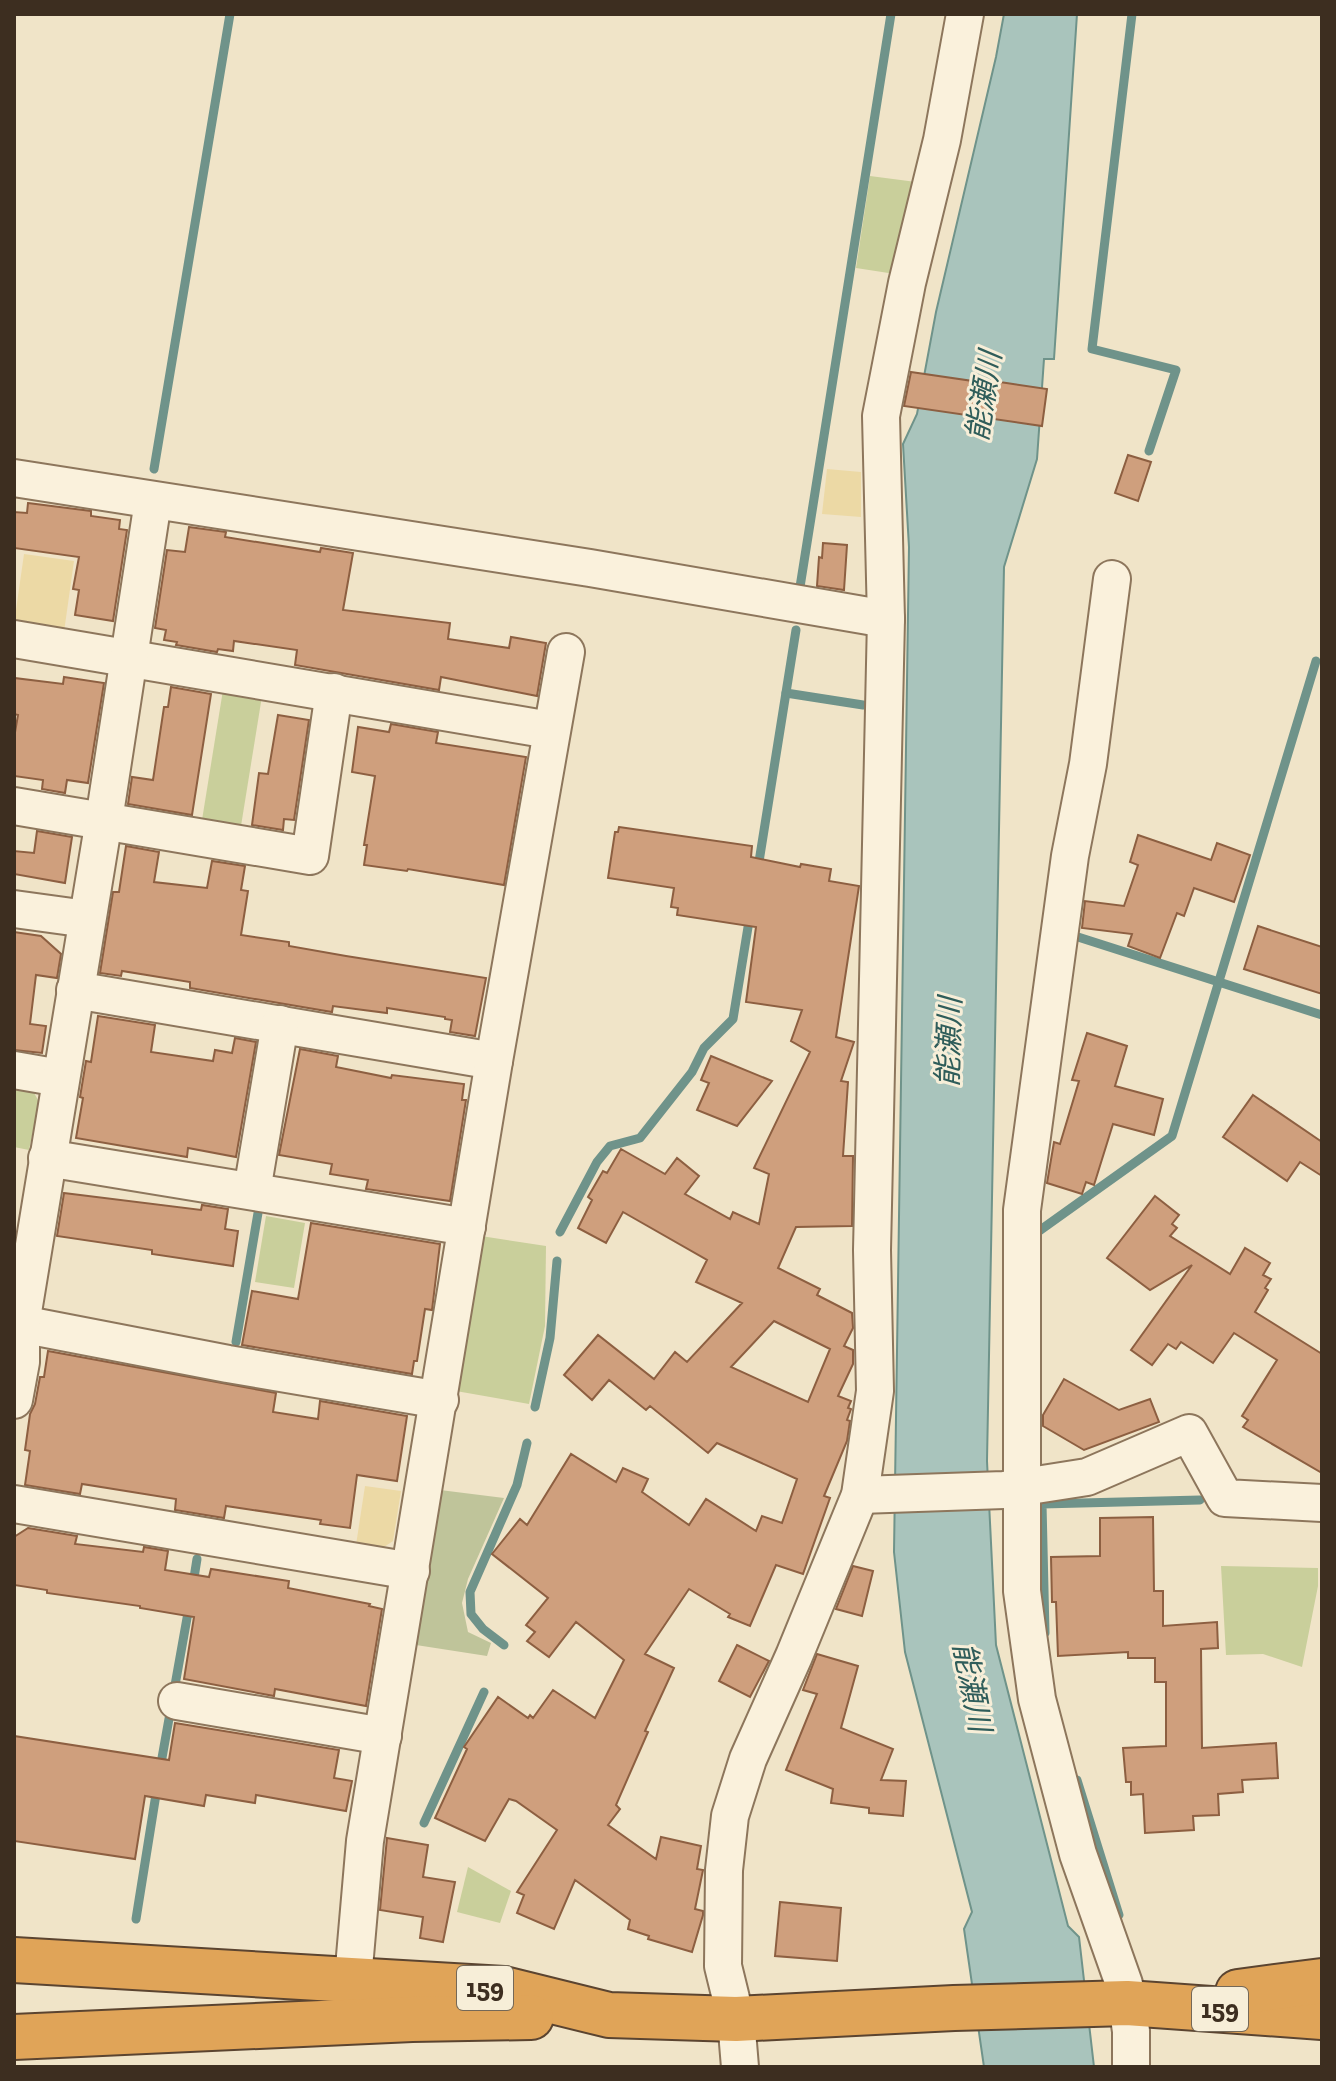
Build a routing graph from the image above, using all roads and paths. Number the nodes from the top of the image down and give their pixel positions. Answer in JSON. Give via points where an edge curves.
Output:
{"nodes":[{"id":1,"x":965,"y":14,"type":"edge"},
{"id":2,"x":14,"y":478,"type":"edge"},
{"id":3,"x":153,"y":501,"type":"junction"},
{"id":4,"x":1112,"y":579,"type":"dead end"},
{"id":5,"x":886,"y":619,"type":"junction"},
{"id":6,"x":14,"y":639,"type":"edge"},
{"id":7,"x":566,"y":652,"type":"dead end"},
{"id":8,"x":129,"y":657,"type":"junction"},
{"id":9,"x":334,"y":692,"type":"junction"},
{"id":10,"x":550,"y":730,"type":"junction"},
{"id":11,"x":14,"y":806,"type":"edge"},
{"id":12,"x":104,"y":820,"type":"junction"},
{"id":13,"x":14,"y":909,"type":"edge"},
{"id":14,"x":87,"y":919,"type":"junction"},
{"id":15,"x":75,"y":990,"type":"junction"},
{"id":16,"x":280,"y":1024,"type":"junction"},
{"id":17,"x":494,"y":1061,"type":"junction"},
{"id":18,"x":14,"y":1070,"type":"edge"},
{"id":19,"x":60,"y":1078,"type":"junction"},
{"id":20,"x":47,"y":1158,"type":"junction"},
{"id":21,"x":252,"y":1191,"type":"junction"},
{"id":22,"x":467,"y":1227,"type":"junction"},
{"id":23,"x":21,"y":1324,"type":"junction"},
{"id":24,"x":14,"y":1400,"type":"edge"},
{"id":25,"x":440,"y":1400,"type":"junction"},
{"id":26,"x":1014,"y":1488,"type":"junction"},
{"id":27,"x":869,"y":1494,"type":"junction"},
{"id":28,"x":1322,"y":1503,"type":"edge"},
{"id":29,"x":14,"y":1504,"type":"edge"},
{"id":30,"x":411,"y":1571,"type":"junction"},
{"id":31,"x":177,"y":1701,"type":"dead end"},
{"id":32,"x":383,"y":1736,"type":"junction"},
{"id":33,"x":14,"y":1960,"type":"edge"},
{"id":34,"x":353,"y":1979,"type":"junction"},
{"id":35,"x":1322,"y":1981,"type":"edge"},
{"id":36,"x":1131,"y":2004,"type":"junction"},
{"id":37,"x":609,"y":2015,"type":"junction"},
{"id":38,"x":1322,"y":2017,"type":"edge"},
{"id":39,"x":736,"y":2019,"type":"junction"},
{"id":40,"x":14,"y":2037,"type":"edge"},
{"id":41,"x":740,"y":2067,"type":"edge"},
{"id":42,"x":1131,"y":2067,"type":"edge"}],
"edges":[{"from":1,"to":5,"type":"street","via":[[881,416]]},
{"from":2,"to":3,"type":"street"},
{"from":3,"to":5,"type":"street"},
{"from":3,"to":8,"type":"street"},
{"from":4,"to":26,"type":"street","via":[[1022,1210]]},
{"from":5,"to":27,"type":"street"},
{"from":6,"to":8,"type":"street"},
{"from":7,"to":10,"type":"street"},
{"from":8,"to":9,"type":"street"},
{"from":8,"to":12,"type":"street"},
{"from":9,"to":10,"type":"street"},
{"from":9,"to":12,"type":"street","via":[[310,856]]},
{"from":10,"to":17,"type":"street"},
{"from":11,"to":12,"type":"street"},
{"from":12,"to":14,"type":"street"},
{"from":13,"to":14,"type":"street"},
{"from":14,"to":15,"type":"street"},
{"from":15,"to":16,"type":"street"},
{"from":15,"to":19,"type":"street"},
{"from":16,"to":17,"type":"street"},
{"from":16,"to":21,"type":"street"},
{"from":17,"to":22,"type":"street"},
{"from":18,"to":19,"type":"street"},
{"from":19,"to":20,"type":"street"},
{"from":20,"to":21,"type":"street"},
{"from":20,"to":23,"type":"street"},
{"from":21,"to":22,"type":"street"},
{"from":22,"to":25,"type":"street"},
{"from":23,"to":24,"type":"street"},
{"from":23,"to":25,"type":"street"},
{"from":25,"to":30,"type":"street"},
{"from":26,"to":27,"type":"street"},
{"from":26,"to":28,"type":"street","via":[[1087,1477],[1189,1433],[1225,1498]]},
{"from":26,"to":36,"type":"street","via":[[1037,1699],[1078,1854]]},
{"from":27,"to":39,"type":"street","via":[[748,1759],[730,1816],[723,1966]]},
{"from":29,"to":30,"type":"street"},
{"from":30,"to":32,"type":"street"},
{"from":31,"to":32,"type":"street"},
{"from":32,"to":34,"type":"street","via":[[365,1841]]},
{"from":33,"to":34,"type":"highway","number":"159"},
{"from":34,"to":37,"type":"highway","number":"159","via":[[504,1989]]},
{"from":35,"to":36,"type":"highway","number":"159"},
{"from":36,"to":38,"type":"highway","number":"159"},
{"from":36,"to":39,"type":"highway","number":"159"},
{"from":36,"to":42,"type":"street"},
{"from":37,"to":39,"type":"highway","number":"159"},
{"from":37,"to":40,"type":"highway","number":"159"},
{"from":39,"to":41,"type":"street"}]}
